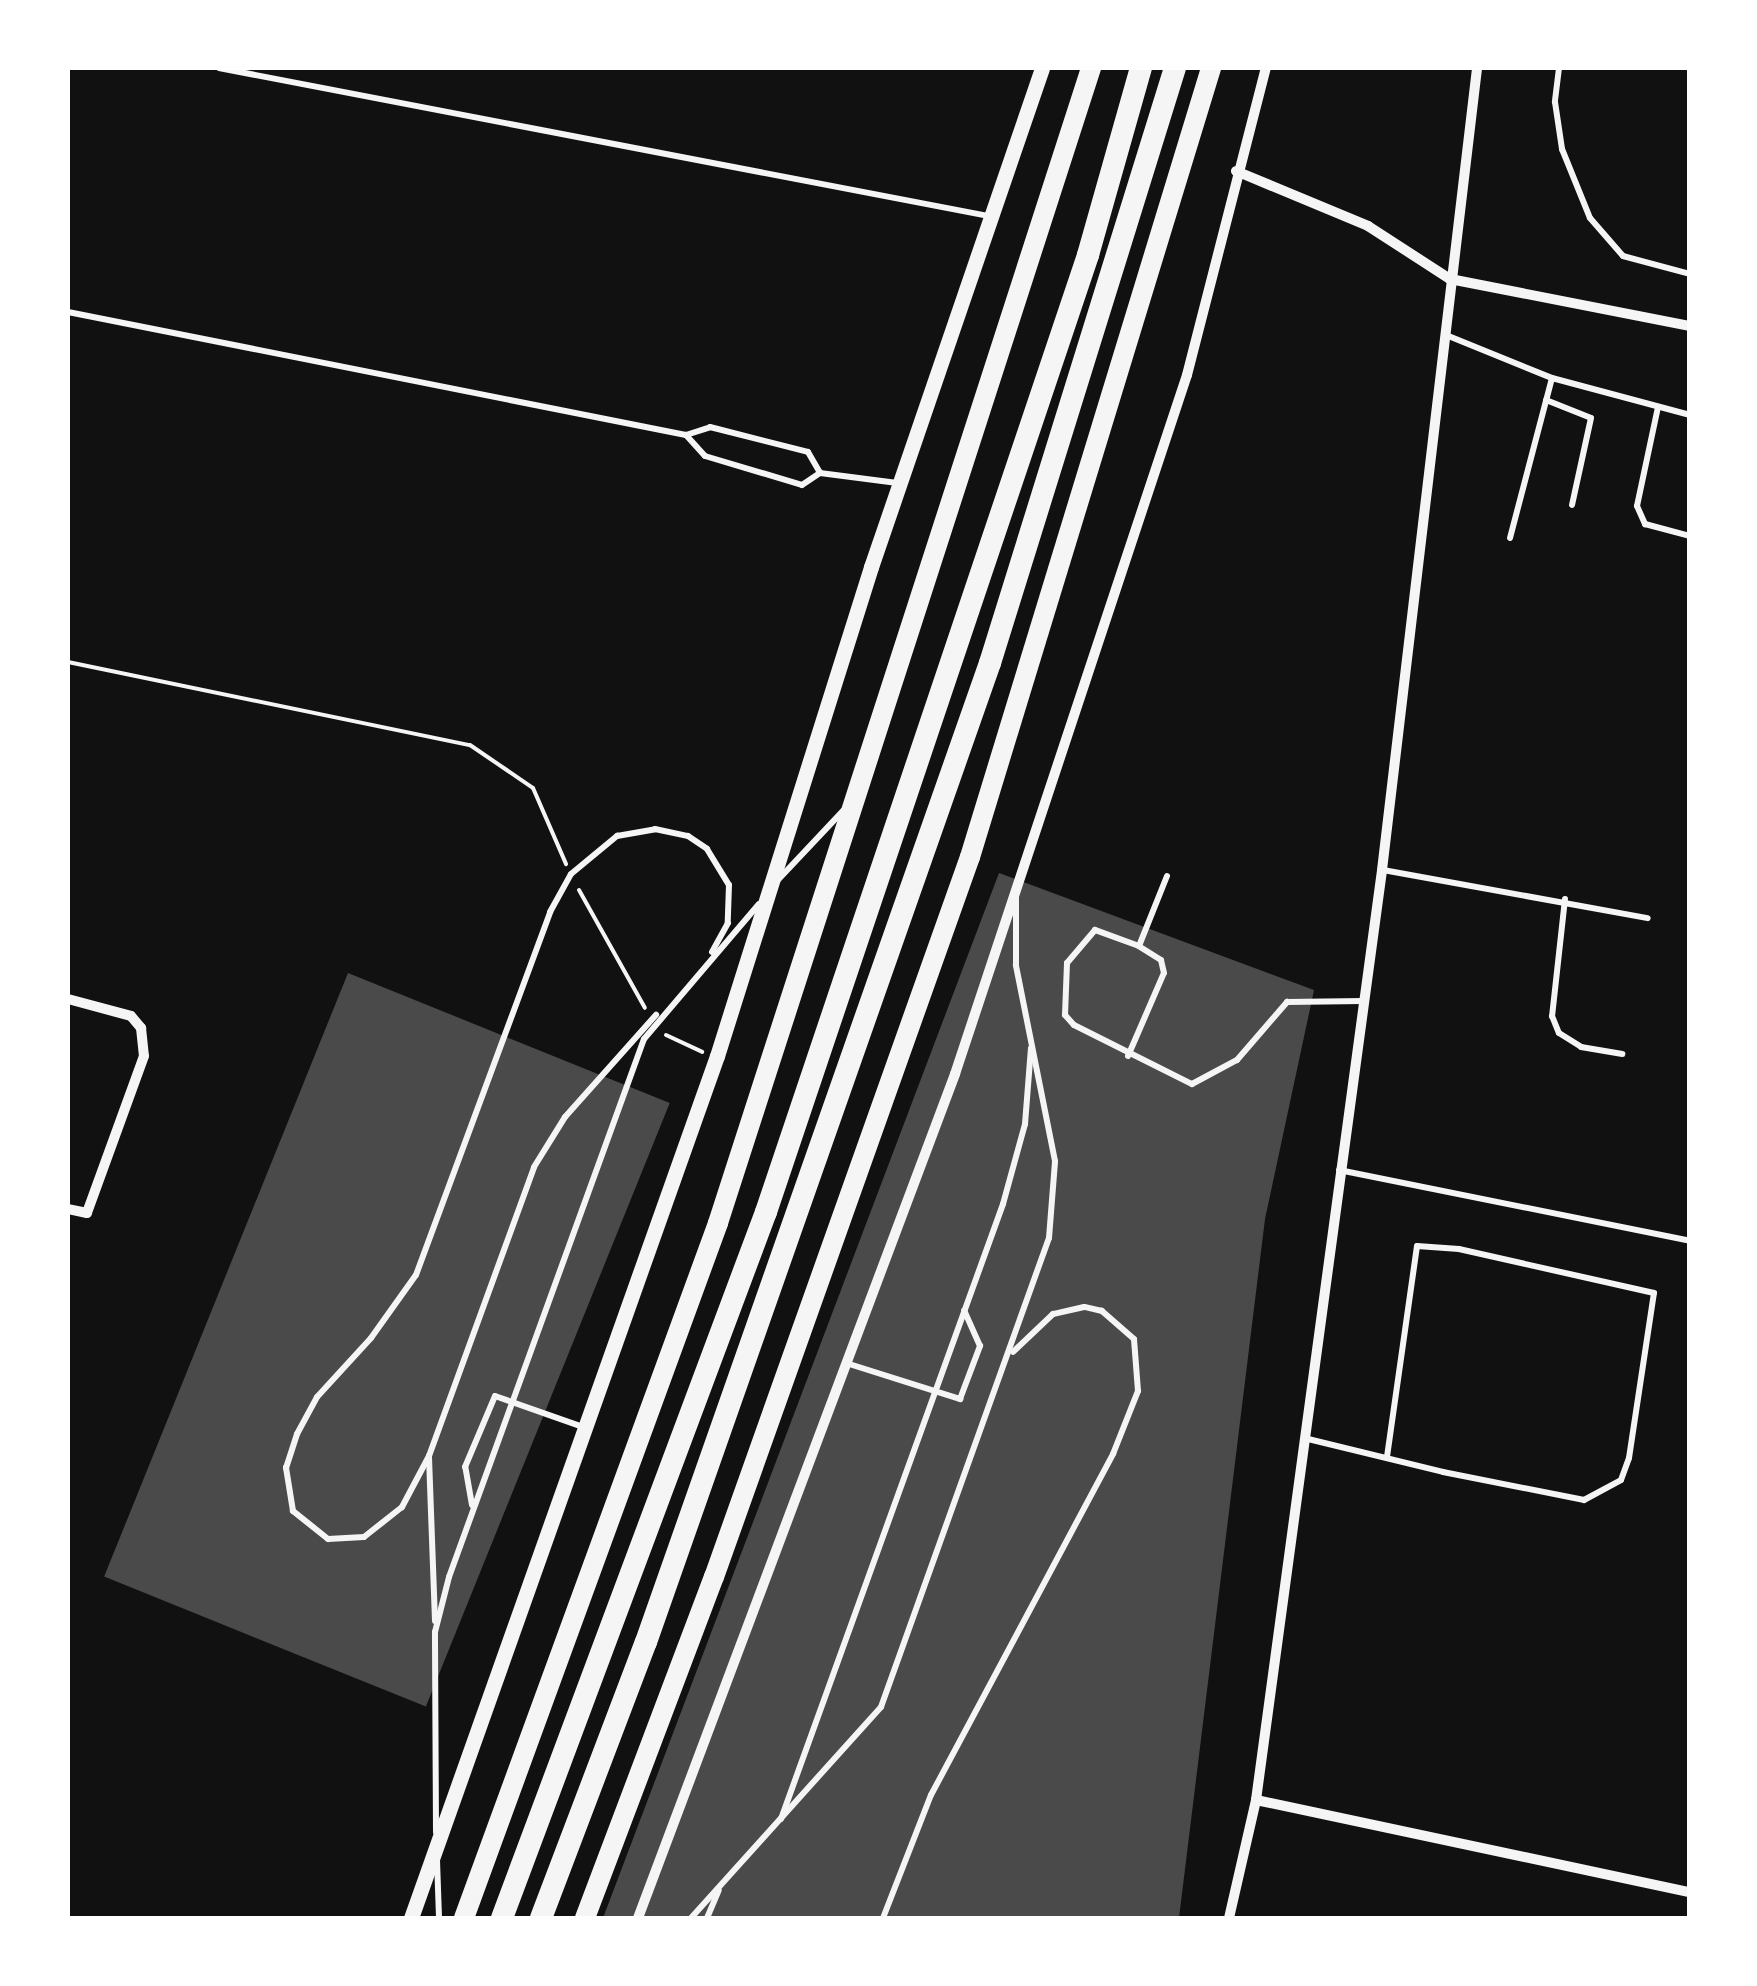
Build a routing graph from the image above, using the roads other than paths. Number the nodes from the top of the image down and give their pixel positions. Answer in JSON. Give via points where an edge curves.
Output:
{"nodes":[{"id":1,"x":219,"y":68,"type":"edge"},
{"id":2,"x":1042,"y":68,"type":"edge"},
{"id":3,"x":1090,"y":68,"type":"edge"},
{"id":4,"x":1142,"y":68,"type":"edge"},
{"id":5,"x":1175,"y":68,"type":"edge"},
{"id":6,"x":1211,"y":68,"type":"edge"},
{"id":7,"x":1266,"y":68,"type":"edge"},
{"id":8,"x":1477,"y":68,"type":"edge"},
{"id":9,"x":1559,"y":68,"type":"edge"},
{"id":10,"x":1236,"y":171,"type":"junction"},
{"id":11,"x":990,"y":216,"type":"junction"},
{"id":12,"x":1690,"y":274,"type":"edge"},
{"id":13,"x":1450,"y":280,"type":"junction"},
{"id":14,"x":68,"y":312,"type":"edge"},
{"id":15,"x":1690,"y":326,"type":"edge"},
{"id":16,"x":1445,"y":335,"type":"junction"},
{"id":17,"x":1552,"y":378,"type":"junction"},
{"id":18,"x":1546,"y":400,"type":"junction"},
{"id":19,"x":1658,"y":407,"type":"junction"},
{"id":20,"x":1690,"y":414,"type":"edge"},
{"id":21,"x":686,"y":435,"type":"junction"},
{"id":22,"x":820,"y":473,"type":"junction"},
{"id":23,"x":900,"y":483,"type":"junction"},
{"id":24,"x":1572,"y":505,"type":"dead end"},
{"id":25,"x":1690,"y":536,"type":"edge"},
{"id":26,"x":1510,"y":538,"type":"dead end"},
{"id":27,"x":878,"y":742,"type":"junction"},
{"id":28,"x":1382,"y":870,"type":"junction"},
{"id":29,"x":1167,"y":876,"type":"dead end"},
{"id":30,"x":773,"y":885,"type":"junction"},
{"id":31,"x":1016,"y":892,"type":"junction"},
{"id":32,"x":1565,"y":899,"type":"junction"},
{"id":33,"x":1648,"y":918,"type":"dead end"},
{"id":34,"x":1139,"y":946,"type":"junction"},
{"id":35,"x":707,"y":962,"type":"junction"},
{"id":36,"x":68,"y":999,"type":"edge"},
{"id":37,"x":1363,"y":1001,"type":"junction"},
{"id":38,"x":654,"y":1021,"type":"junction"},
{"id":39,"x":1032,"y":1037,"type":"junction"},
{"id":40,"x":1622,"y":1054,"type":"dead end"},
{"id":41,"x":1128,"y":1056,"type":"junction"},
{"id":42,"x":1339,"y":1170,"type":"junction"},
{"id":43,"x":68,"y":1209,"type":"edge"},
{"id":44,"x":1690,"y":1240,"type":"edge"},
{"id":45,"x":964,"y":1310,"type":"junction"},
{"id":46,"x":1007,"y":1360,"type":"junction"},
{"id":47,"x":845,"y":1362,"type":"junction"},
{"id":48,"x":933,"y":1394,"type":"junction"},
{"id":49,"x":512,"y":1401,"type":"junction"},
{"id":50,"x":587,"y":1428,"type":"junction"},
{"id":51,"x":1303,"y":1438,"type":"junction"},
{"id":52,"x":430,"y":1456,"type":"junction"},
{"id":53,"x":1388,"y":1458,"type":"junction"},
{"id":54,"x":473,"y":1509,"type":"junction"},
{"id":55,"x":435,"y":1632,"type":"junction"},
{"id":56,"x":1256,"y":1800,"type":"junction"},
{"id":57,"x":780,"y":1822,"type":"junction"},
{"id":58,"x":436,"y":1847,"type":"junction"},
{"id":59,"x":724,"y":1880,"type":"junction"},
{"id":60,"x":1690,"y":1892,"type":"edge"},
{"id":61,"x":411,"y":1918,"type":"edge"},
{"id":62,"x":439,"y":1918,"type":"edge"},
{"id":63,"x":464,"y":1918,"type":"edge"},
{"id":64,"x":502,"y":1918,"type":"edge"},
{"id":65,"x":541,"y":1918,"type":"edge"},
{"id":66,"x":585,"y":1918,"type":"edge"},
{"id":67,"x":638,"y":1918,"type":"edge"},
{"id":68,"x":691,"y":1918,"type":"edge"},
{"id":69,"x":706,"y":1918,"type":"edge"},
{"id":70,"x":883,"y":1918,"type":"edge"},
{"id":71,"x":1229,"y":1918,"type":"edge"}],
"edges":[{"from":1,"to":11,"type":"lane"},
{"from":2,"to":11,"type":"street"},
{"from":3,"to":27,"type":"highway"},
{"from":4,"to":64,"type":"highway","via":[[1088,254],[773,1193]]},
{"from":5,"to":65,"type":"highway","via":[[990,662],[646,1642]]},
{"from":6,"to":66,"type":"highway","via":[[970,856],[714,1577]]},
{"from":7,"to":10,"type":"street"},
{"from":8,"to":13,"type":"street"},
{"from":9,"to":12,"type":"lane","via":[[1555,102],[1562,150],[1590,218],[1622,256]]},
{"from":10,"to":13,"type":"street","via":[[1368,226]]},
{"from":10,"to":31,"type":"street","via":[[1187,375]]},
{"from":11,"to":23,"type":"street"},
{"from":13,"to":15,"type":"street"},
{"from":13,"to":16,"type":"street"},
{"from":14,"to":21,"type":"lane"},
{"from":16,"to":17,"type":"lane"},
{"from":16,"to":28,"type":"street"},
{"from":17,"to":18,"type":"lane"},
{"from":17,"to":19,"type":"lane"},
{"from":18,"to":24,"type":"lane","via":[[1591,418]]},
{"from":18,"to":26,"type":"lane"},
{"from":19,"to":20,"type":"lane"},
{"from":19,"to":25,"type":"lane","via":[[1637,506],[1645,524]]},
{"from":21,"to":22,"type":"lane","via":[[710,427],[808,452]]},
{"from":21,"to":22,"type":"lane","via":[[705,456],[802,485]]},
{"from":22,"to":23,"type":"lane"},
{"from":23,"to":30,"type":"street"},
{"from":27,"to":30,"type":"lane","via":[[861,789]]},
{"from":27,"to":63,"type":"highway","via":[[718,1223]]},
{"from":28,"to":32,"type":"lane"},
{"from":28,"to":37,"type":"street"},
{"from":29,"to":34,"type":"lane"},
{"from":30,"to":35,"type":"lane"},
{"from":30,"to":50,"type":"street"},
{"from":31,"to":39,"type":"lane","via":[[1016,964]]},
{"from":31,"to":47,"type":"street"},
{"from":32,"to":33,"type":"lane"},
{"from":32,"to":40,"type":"lane","via":[[1552,1016],[1560,1034],[1580,1047]]},
{"from":34,"to":41,"type":"lane","via":[[1161,960],[1164,973]]},
{"from":34,"to":41,"type":"lane","via":[[1095,930],[1065,968],[1068,1021]]},
{"from":35,"to":38,"type":"lane"},
{"from":35,"to":52,"type":"lane","via":[[728,924],[728,884],[707,849],[688,836],[655,829],[616,836],[571,874],[550,912],[416,1275],[390,1315],[317,1397],[297,1434],[286,1468],[293,1511],[328,1539],[364,1536],[402,1507]]},
{"from":36,"to":43,"type":"street","via":[[131,1016],[141,1028],[144,1056],[87,1214]]},
{"from":37,"to":41,"type":"lane","via":[[1287,1002],[1237,1060],[1201,1083],[1180,1081]]},
{"from":37,"to":42,"type":"street"},
{"from":38,"to":49,"type":"lane"},
{"from":38,"to":52,"type":"lane","via":[[565,1116],[534,1168]]},
{"from":39,"to":45,"type":"lane","via":[[1018,1159]]},
{"from":39,"to":46,"type":"lane","via":[[1050,1113],[1054,1201],[1049,1238]]},
{"from":42,"to":44,"type":"lane"},
{"from":42,"to":51,"type":"street"},
{"from":45,"to":48,"type":"lane"},
{"from":45,"to":48,"type":"lane","via":[[980,1346],[960,1400]]},
{"from":46,"to":57,"type":"lane","via":[[881,1707]]},
{"from":46,"to":70,"type":"lane","via":[[1053,1314],[1084,1307],[1111,1317],[1134,1339],[1138,1391],[1112,1454],[931,1795]]},
{"from":47,"to":48,"type":"lane"},
{"from":47,"to":67,"type":"street"},
{"from":48,"to":57,"type":"lane"},
{"from":49,"to":50,"type":"lane"},
{"from":49,"to":54,"type":"lane"},
{"from":49,"to":54,"type":"lane","via":[[495,1396],[465,1467]]},
{"from":50,"to":58,"type":"street"},
{"from":51,"to":53,"type":"lane"},
{"from":51,"to":56,"type":"street"},
{"from":52,"to":55,"type":"lane"},
{"from":53,"to":53,"type":"lane","via":[[1584,1500],[1621,1480],[1654,1293],[1458,1249],[1416,1246]]},
{"from":54,"to":55,"type":"lane"},
{"from":55,"to":58,"type":"lane"},
{"from":56,"to":60,"type":"street"},
{"from":56,"to":71,"type":"street"},
{"from":57,"to":59,"type":"lane"},
{"from":58,"to":61,"type":"street"},
{"from":58,"to":62,"type":"lane"},
{"from":59,"to":68,"type":"lane"},
{"from":59,"to":69,"type":"lane"}]}
